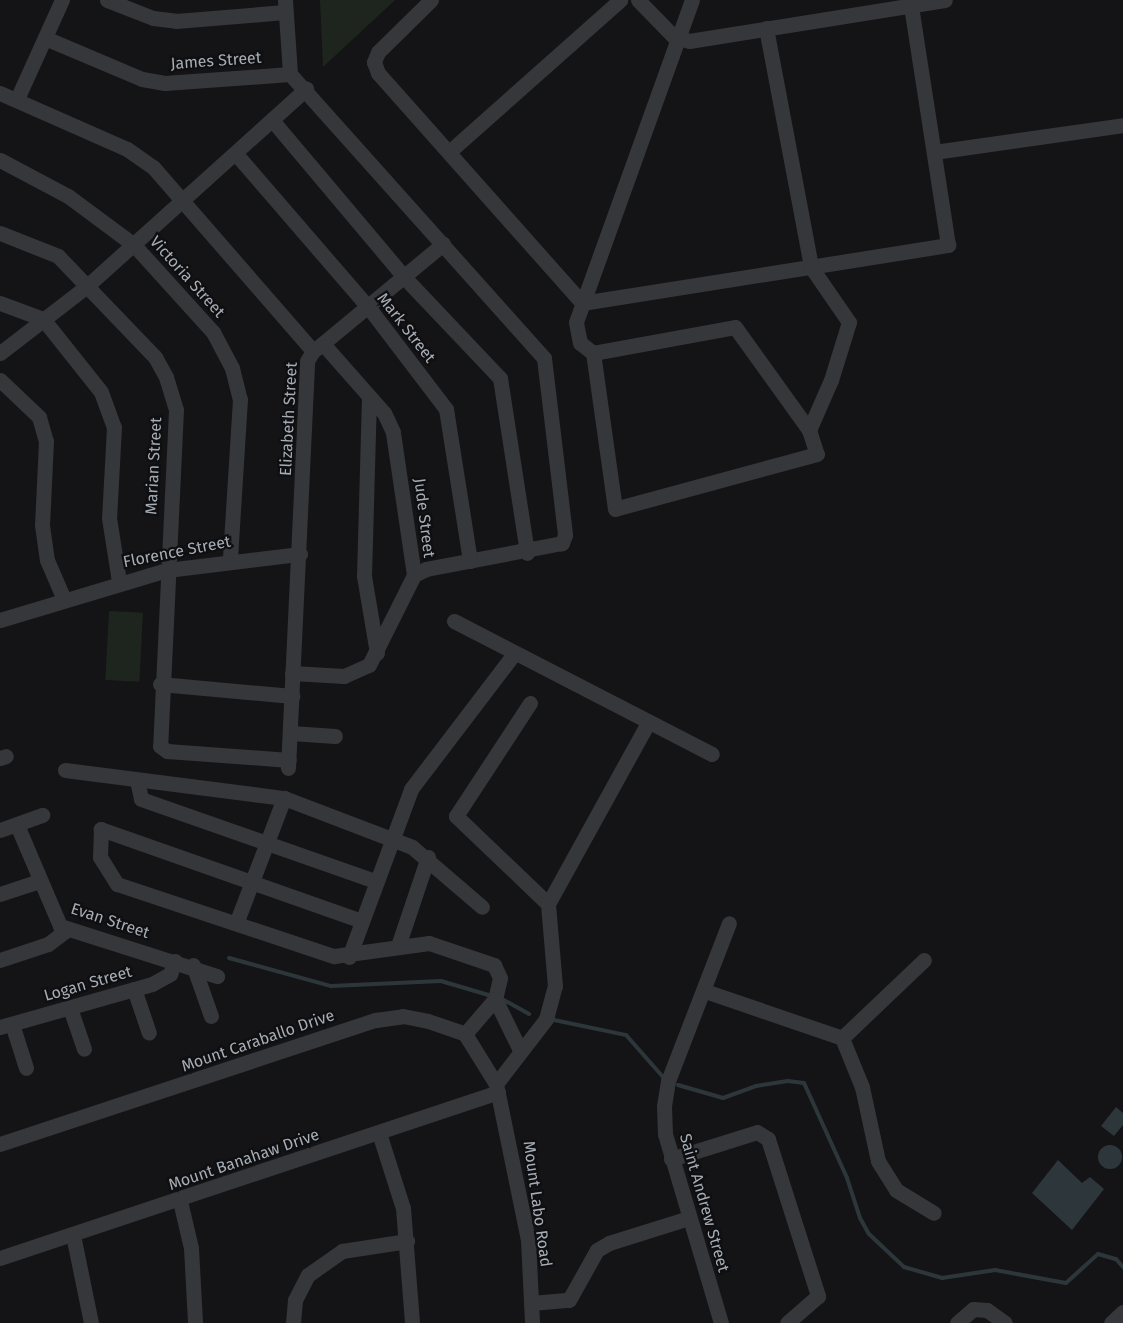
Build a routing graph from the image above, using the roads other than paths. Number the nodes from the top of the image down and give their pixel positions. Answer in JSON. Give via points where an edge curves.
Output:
{"nodes":[{"id":1,"x":62,"y":0,"type":"edge"},
{"id":2,"x":107,"y":0,"type":"edge"},
{"id":3,"x":431,"y":0,"type":"edge"},
{"id":4,"x":620,"y":0,"type":"edge"},
{"id":5,"x":638,"y":0,"type":"edge"},
{"id":6,"x":692,"y":0,"type":"edge"},
{"id":7,"x":945,"y":0,"type":"edge"},
{"id":8,"x":910,"y":3,"type":"edge"},
{"id":9,"x":285,"y":6,"type":"edge"},
{"id":10,"x":766,"y":28,"type":"junction"},
{"id":11,"x":45,"y":38,"type":"junction"},
{"id":12,"x":680,"y":41,"type":"junction"},
{"id":13,"x":290,"y":74,"type":"junction"},
{"id":14,"x":306,"y":89,"type":"junction"},
{"id":15,"x":0,"y":93,"type":"edge"},
{"id":16,"x":17,"y":99,"type":"junction"},
{"id":17,"x":272,"y":120,"type":"junction"},
{"id":18,"x":1123,"y":124,"type":"edge"},
{"id":19,"x":449,"y":152,"type":"junction"},
{"id":20,"x":934,"y":152,"type":"junction"},
{"id":21,"x":236,"y":154,"type":"junction"},
{"id":22,"x":0,"y":160,"type":"edge"},
{"id":23,"x":184,"y":199,"type":"junction"},
{"id":24,"x":0,"y":233,"type":"edge"},
{"id":25,"x":134,"y":244,"type":"junction"},
{"id":26,"x":442,"y":244,"type":"junction"},
{"id":27,"x":811,"y":267,"type":"junction"},
{"id":28,"x":404,"y":277,"type":"junction"},
{"id":29,"x":87,"y":286,"type":"junction"},
{"id":30,"x":0,"y":303,"type":"edge"},
{"id":31,"x":582,"y":303,"type":"junction"},
{"id":32,"x":369,"y":308,"type":"junction"},
{"id":33,"x":43,"y":319,"type":"junction"},
{"id":34,"x":319,"y":348,"type":"junction"},
{"id":35,"x":0,"y":352,"type":"edge"},
{"id":36,"x":593,"y":352,"type":"junction"},
{"id":37,"x":0,"y":380,"type":"edge"},
{"id":38,"x":369,"y":397,"type":"junction"},
{"id":39,"x":809,"y":430,"type":"junction"},
{"id":40,"x":527,"y":553,"type":"junction"},
{"id":41,"x":300,"y":554,"type":"junction"},
{"id":42,"x":230,"y":559,"type":"junction"},
{"id":43,"x":470,"y":561,"type":"junction"},
{"id":44,"x":167,"y":570,"type":"junction"},
{"id":45,"x":414,"y":575,"type":"junction"},
{"id":46,"x":119,"y":581,"type":"junction"},
{"id":47,"x":63,"y":597,"type":"junction"},
{"id":48,"x":0,"y":620,"type":"edge"},
{"id":49,"x":454,"y":621,"type":"dead end"},
{"id":50,"x":376,"y":653,"type":"junction"},
{"id":51,"x":514,"y":654,"type":"junction"},
{"id":52,"x":292,"y":673,"type":"junction"},
{"id":53,"x":160,"y":684,"type":"junction"},
{"id":54,"x":292,"y":696,"type":"junction"},
{"id":55,"x":530,"y":703,"type":"dead end"},
{"id":56,"x":648,"y":723,"type":"junction"},
{"id":57,"x":291,"y":733,"type":"junction"},
{"id":58,"x":335,"y":736,"type":"dead end"},
{"id":59,"x":712,"y":754,"type":"dead end"},
{"id":60,"x":288,"y":764,"type":"joint"},
{"id":61,"x":65,"y":770,"type":"dead end"},
{"id":62,"x":137,"y":780,"type":"junction"},
{"id":63,"x":284,"y":798,"type":"junction"},
{"id":64,"x":42,"y":815,"type":"dead end"},
{"id":65,"x":17,"y":825,"type":"junction"},
{"id":66,"x":0,"y":830,"type":"edge"},
{"id":67,"x":391,"y":838,"type":"junction"},
{"id":68,"x":265,"y":843,"type":"junction"},
{"id":69,"x":428,"y":857,"type":"junction"},
{"id":70,"x":375,"y":880,"type":"junction"},
{"id":71,"x":39,"y":881,"type":"junction"},
{"id":72,"x":250,"y":883,"type":"junction"},
{"id":73,"x":0,"y":894,"type":"edge"},
{"id":74,"x":548,"y":904,"type":"junction"},
{"id":75,"x":482,"y":907,"type":"dead end"},
{"id":76,"x":359,"y":920,"type":"junction"},
{"id":77,"x":237,"y":921,"type":"junction"},
{"id":78,"x":729,"y":923,"type":"dead end"},
{"id":79,"x":68,"y":929,"type":"junction"},
{"id":80,"x":398,"y":946,"type":"junction"},
{"id":81,"x":349,"y":957,"type":"junction"},
{"id":82,"x":0,"y":960,"type":"edge"},
{"id":83,"x":924,"y":960,"type":"dead end"},
{"id":84,"x":175,"y":961,"type":"junction"},
{"id":85,"x":193,"y":965,"type":"junction"},
{"id":86,"x":217,"y":976,"type":"dead end"},
{"id":87,"x":134,"y":989,"type":"junction"},
{"id":88,"x":705,"y":991,"type":"junction"},
{"id":89,"x":495,"y":999,"type":"junction"},
{"id":90,"x":70,"y":1008,"type":"junction"},
{"id":91,"x":211,"y":1016,"type":"dead end"},
{"id":92,"x":6,"y":1026,"type":"edge"},
{"id":93,"x":149,"y":1033,"type":"dead end"},
{"id":94,"x":465,"y":1034,"type":"junction"},
{"id":95,"x":842,"y":1038,"type":"junction"},
{"id":96,"x":519,"y":1048,"type":"junction"},
{"id":97,"x":84,"y":1049,"type":"dead end"},
{"id":98,"x":26,"y":1068,"type":"dead end"},
{"id":99,"x":497,"y":1088,"type":"junction"},
{"id":100,"x":380,"y":1133,"type":"junction"},
{"id":101,"x":0,"y":1144,"type":"edge"},
{"id":102,"x":672,"y":1159,"type":"junction"},
{"id":103,"x":180,"y":1201,"type":"junction"},
{"id":104,"x":934,"y":1213,"type":"dead end"},
{"id":105,"x":688,"y":1218,"type":"junction"},
{"id":106,"x":73,"y":1235,"type":"junction"},
{"id":107,"x":407,"y":1241,"type":"junction"},
{"id":108,"x":0,"y":1258,"type":"edge"},
{"id":109,"x":531,"y":1303,"type":"junction"},
{"id":110,"x":1123,"y":1312,"type":"edge"},
{"id":111,"x":91,"y":1323,"type":"edge"},
{"id":112,"x":195,"y":1323,"type":"edge"},
{"id":113,"x":294,"y":1323,"type":"edge"},
{"id":114,"x":412,"y":1323,"type":"edge"},
{"id":115,"x":532,"y":1323,"type":"edge"},
{"id":116,"x":721,"y":1323,"type":"edge"},
{"id":117,"x":787,"y":1323,"type":"edge"},
{"id":118,"x":957,"y":1323,"type":"edge"},
{"id":119,"x":1005,"y":1323,"type":"edge"},
{"id":120,"x":1111,"y":1323,"type":"edge"}],
"edges":[{"from":1,"to":11,"type":"street"},
{"from":2,"to":9,"type":"street","via":[[153,18],[176,21]]},
{"from":3,"to":19,"type":"street","via":[[374,62],[378,73]]},
{"from":4,"to":19,"type":"street"},
{"from":5,"to":12,"type":"street"},
{"from":6,"to":12,"type":"street"},
{"from":7,"to":8,"type":"street"},
{"from":8,"to":10,"type":"street"},
{"from":8,"to":20,"type":"street"},
{"from":9,"to":13,"type":"street"},
{"from":10,"to":12,"type":"street"},
{"from":10,"to":27,"type":"street"},
{"from":11,"to":13,"type":"street","name":"James Street","via":[[142,79],[165,83]]},
{"from":11,"to":16,"type":"street"},
{"from":12,"to":31,"type":"street"},
{"from":13,"to":14,"type":"street"},
{"from":14,"to":17,"type":"street"},
{"from":14,"to":26,"type":"street"},
{"from":15,"to":16,"type":"street","name":"Elizabeth Street"},
{"from":16,"to":23,"type":"street","name":"Elizabeth Street","via":[[127,149],[153,167]]},
{"from":17,"to":21,"type":"street"},
{"from":17,"to":28,"type":"street"},
{"from":18,"to":20,"type":"street"},
{"from":19,"to":31,"type":"street"},
{"from":20,"to":27,"type":"street","via":[[948,245]]},
{"from":21,"to":23,"type":"street"},
{"from":21,"to":32,"type":"street","name":"Mark Street"},
{"from":22,"to":25,"type":"street","name":"Victoria Street","via":[[68,196]]},
{"from":23,"to":25,"type":"street"},
{"from":23,"to":34,"type":"street","name":"Elizabeth Street"},
{"from":24,"to":29,"type":"street","name":"Marian Street","via":[[58,256]]},
{"from":25,"to":29,"type":"street"},
{"from":25,"to":42,"type":"street","name":"Victoria Street","via":[[213,332],[232,368],[240,399]]},
{"from":26,"to":28,"type":"street"},
{"from":26,"to":40,"type":"street","via":[[544,358],[565,535],[554,548]]},
{"from":27,"to":31,"type":"street"},
{"from":27,"to":39,"type":"street","via":[[849,322],[831,380]]},
{"from":28,"to":32,"type":"street"},
{"from":28,"to":40,"type":"street","via":[[500,378]]},
{"from":29,"to":33,"type":"street"},
{"from":29,"to":44,"type":"street","name":"Marian Street","via":[[155,357],[176,410]]},
{"from":30,"to":33,"type":"street"},
{"from":31,"to":36,"type":"street","via":[[576,333]]},
{"from":32,"to":34,"type":"street"},
{"from":32,"to":43,"type":"street","name":"Mark Street","via":[[446,409]]},
{"from":33,"to":35,"type":"street"},
{"from":33,"to":46,"type":"street","via":[[101,392],[114,427],[109,518]]},
{"from":34,"to":38,"type":"street","name":"Jude Street"},
{"from":34,"to":41,"type":"street","name":"Elizabeth Street","via":[[307,361]]},
{"from":36,"to":39,"type":"street","via":[[735,327]]},
{"from":36,"to":39,"type":"street","via":[[615,509],[817,454]]},
{"from":37,"to":47,"type":"street","via":[[39,417],[46,441],[42,525],[47,560]]},
{"from":38,"to":45,"type":"street","name":"Jude Street","via":[[393,432]]},
{"from":38,"to":50,"type":"street","via":[[364,576]]},
{"from":40,"to":43,"type":"street"},
{"from":41,"to":42,"type":"street","name":"Florence Street"},
{"from":41,"to":52,"type":"street","name":"Elizabeth Street"},
{"from":42,"to":44,"type":"street","name":"Florence Street"},
{"from":43,"to":45,"type":"street"},
{"from":44,"to":46,"type":"street","name":"Florence Street"},
{"from":44,"to":53,"type":"street","name":"Marian Street"},
{"from":45,"to":50,"type":"street","name":"Jude Street"},
{"from":46,"to":47,"type":"street","name":"Florence Street"},
{"from":47,"to":48,"type":"street","name":"Florence Street"},
{"from":49,"to":51,"type":"street"},
{"from":50,"to":52,"type":"street","name":"Jude Street","via":[[357,674]]},
{"from":51,"to":56,"type":"street"},
{"from":51,"to":67,"type":"street","via":[[411,789]]},
{"from":52,"to":54,"type":"street","name":"Elizabeth Street"},
{"from":53,"to":54,"type":"street"},
{"from":53,"to":60,"type":"street","name":"Marian Street","via":[[160,746],[167,751]]},
{"from":54,"to":57,"type":"street","name":"Elizabeth Street"},
{"from":55,"to":74,"type":"street","via":[[456,816]]},
{"from":56,"to":59,"type":"street"},
{"from":56,"to":74,"type":"street"},
{"from":57,"to":58,"type":"street"},
{"from":57,"to":60,"type":"street","name":"Elizabeth Street"},
{"from":61,"to":62,"type":"street"},
{"from":62,"to":63,"type":"street"},
{"from":62,"to":68,"type":"street","via":[[141,799]]},
{"from":63,"to":67,"type":"street"},
{"from":63,"to":68,"type":"street"},
{"from":64,"to":65,"type":"street"},
{"from":65,"to":66,"type":"street"},
{"from":65,"to":71,"type":"street","name":"Evan Street"},
{"from":67,"to":69,"type":"street"},
{"from":67,"to":70,"type":"street"},
{"from":68,"to":70,"type":"street"},
{"from":68,"to":72,"type":"street"},
{"from":69,"to":75,"type":"street"},
{"from":69,"to":80,"type":"street"},
{"from":70,"to":76,"type":"street"},
{"from":71,"to":73,"type":"street"},
{"from":71,"to":79,"type":"street","name":"Evan Street","via":[[52,914]]},
{"from":72,"to":76,"type":"street"},
{"from":72,"to":77,"type":"street"},
{"from":72,"to":77,"type":"street","via":[[101,829],[100,858],[117,884]]},
{"from":74,"to":96,"type":"street","via":[[555,986],[546,1019]]},
{"from":76,"to":81,"type":"street"},
{"from":77,"to":81,"type":"street","via":[[334,957]]},
{"from":78,"to":88,"type":"street","name":"Saint Andrew Street"},
{"from":79,"to":82,"type":"street","via":[[48,944]]},
{"from":79,"to":84,"type":"street","name":"Evan Street"},
{"from":80,"to":81,"type":"street"},
{"from":80,"to":89,"type":"street","via":[[429,943],[494,965],[500,978]]},
{"from":83,"to":95,"type":"street"},
{"from":84,"to":85,"type":"street","name":"Evan Street"},
{"from":84,"to":87,"type":"street","name":"Logan Street","via":[[170,974]]},
{"from":85,"to":86,"type":"street","name":"Evan Street"},
{"from":85,"to":91,"type":"street"},
{"from":87,"to":90,"type":"street","name":"Logan Street"},
{"from":87,"to":93,"type":"street"},
{"from":88,"to":95,"type":"street"},
{"from":88,"to":102,"type":"street","name":"Saint Andrew Street","via":[[668,1081],[665,1134]]},
{"from":89,"to":94,"type":"street"},
{"from":89,"to":96,"type":"street"},
{"from":90,"to":92,"type":"street","name":"Logan Street"},
{"from":90,"to":97,"type":"street"},
{"from":92,"to":98,"type":"street"},
{"from":94,"to":99,"type":"street"},
{"from":94,"to":101,"type":"street","name":"Mount Caraballo Drive","via":[[403,1016],[376,1020]]},
{"from":95,"to":104,"type":"street","via":[[862,1087],[878,1161],[896,1190]]},
{"from":96,"to":99,"type":"street"},
{"from":99,"to":100,"type":"street","name":"Mount Banahaw Drive"},
{"from":99,"to":109,"type":"street","name":"Mount Labo Road","via":[[520,1188]]},
{"from":100,"to":103,"type":"street","name":"Mount Banahaw Drive"},
{"from":100,"to":107,"type":"street","via":[[403,1208]]},
{"from":102,"to":105,"type":"street","name":"Saint Andrew Street"},
{"from":102,"to":117,"type":"street","via":[[757,1132],[768,1138],[818,1296]]},
{"from":103,"to":106,"type":"street","name":"Mount Banahaw Drive"},
{"from":103,"to":112,"type":"street","via":[[191,1248]]},
{"from":105,"to":109,"type":"street","via":[[609,1243],[597,1250],[569,1300]]},
{"from":105,"to":116,"type":"street","name":"Saint Andrew Street"},
{"from":106,"to":108,"type":"street","name":"Mount Banahaw Drive"},
{"from":106,"to":111,"type":"street"},
{"from":107,"to":113,"type":"street","via":[[342,1251],[317,1269],[295,1300]]},
{"from":107,"to":114,"type":"street"},
{"from":109,"to":115,"type":"street","name":"Mount Labo Road"},
{"from":110,"to":120,"type":"street"},
{"from":118,"to":119,"type":"street","via":[[973,1309],[987,1310]]}]}
